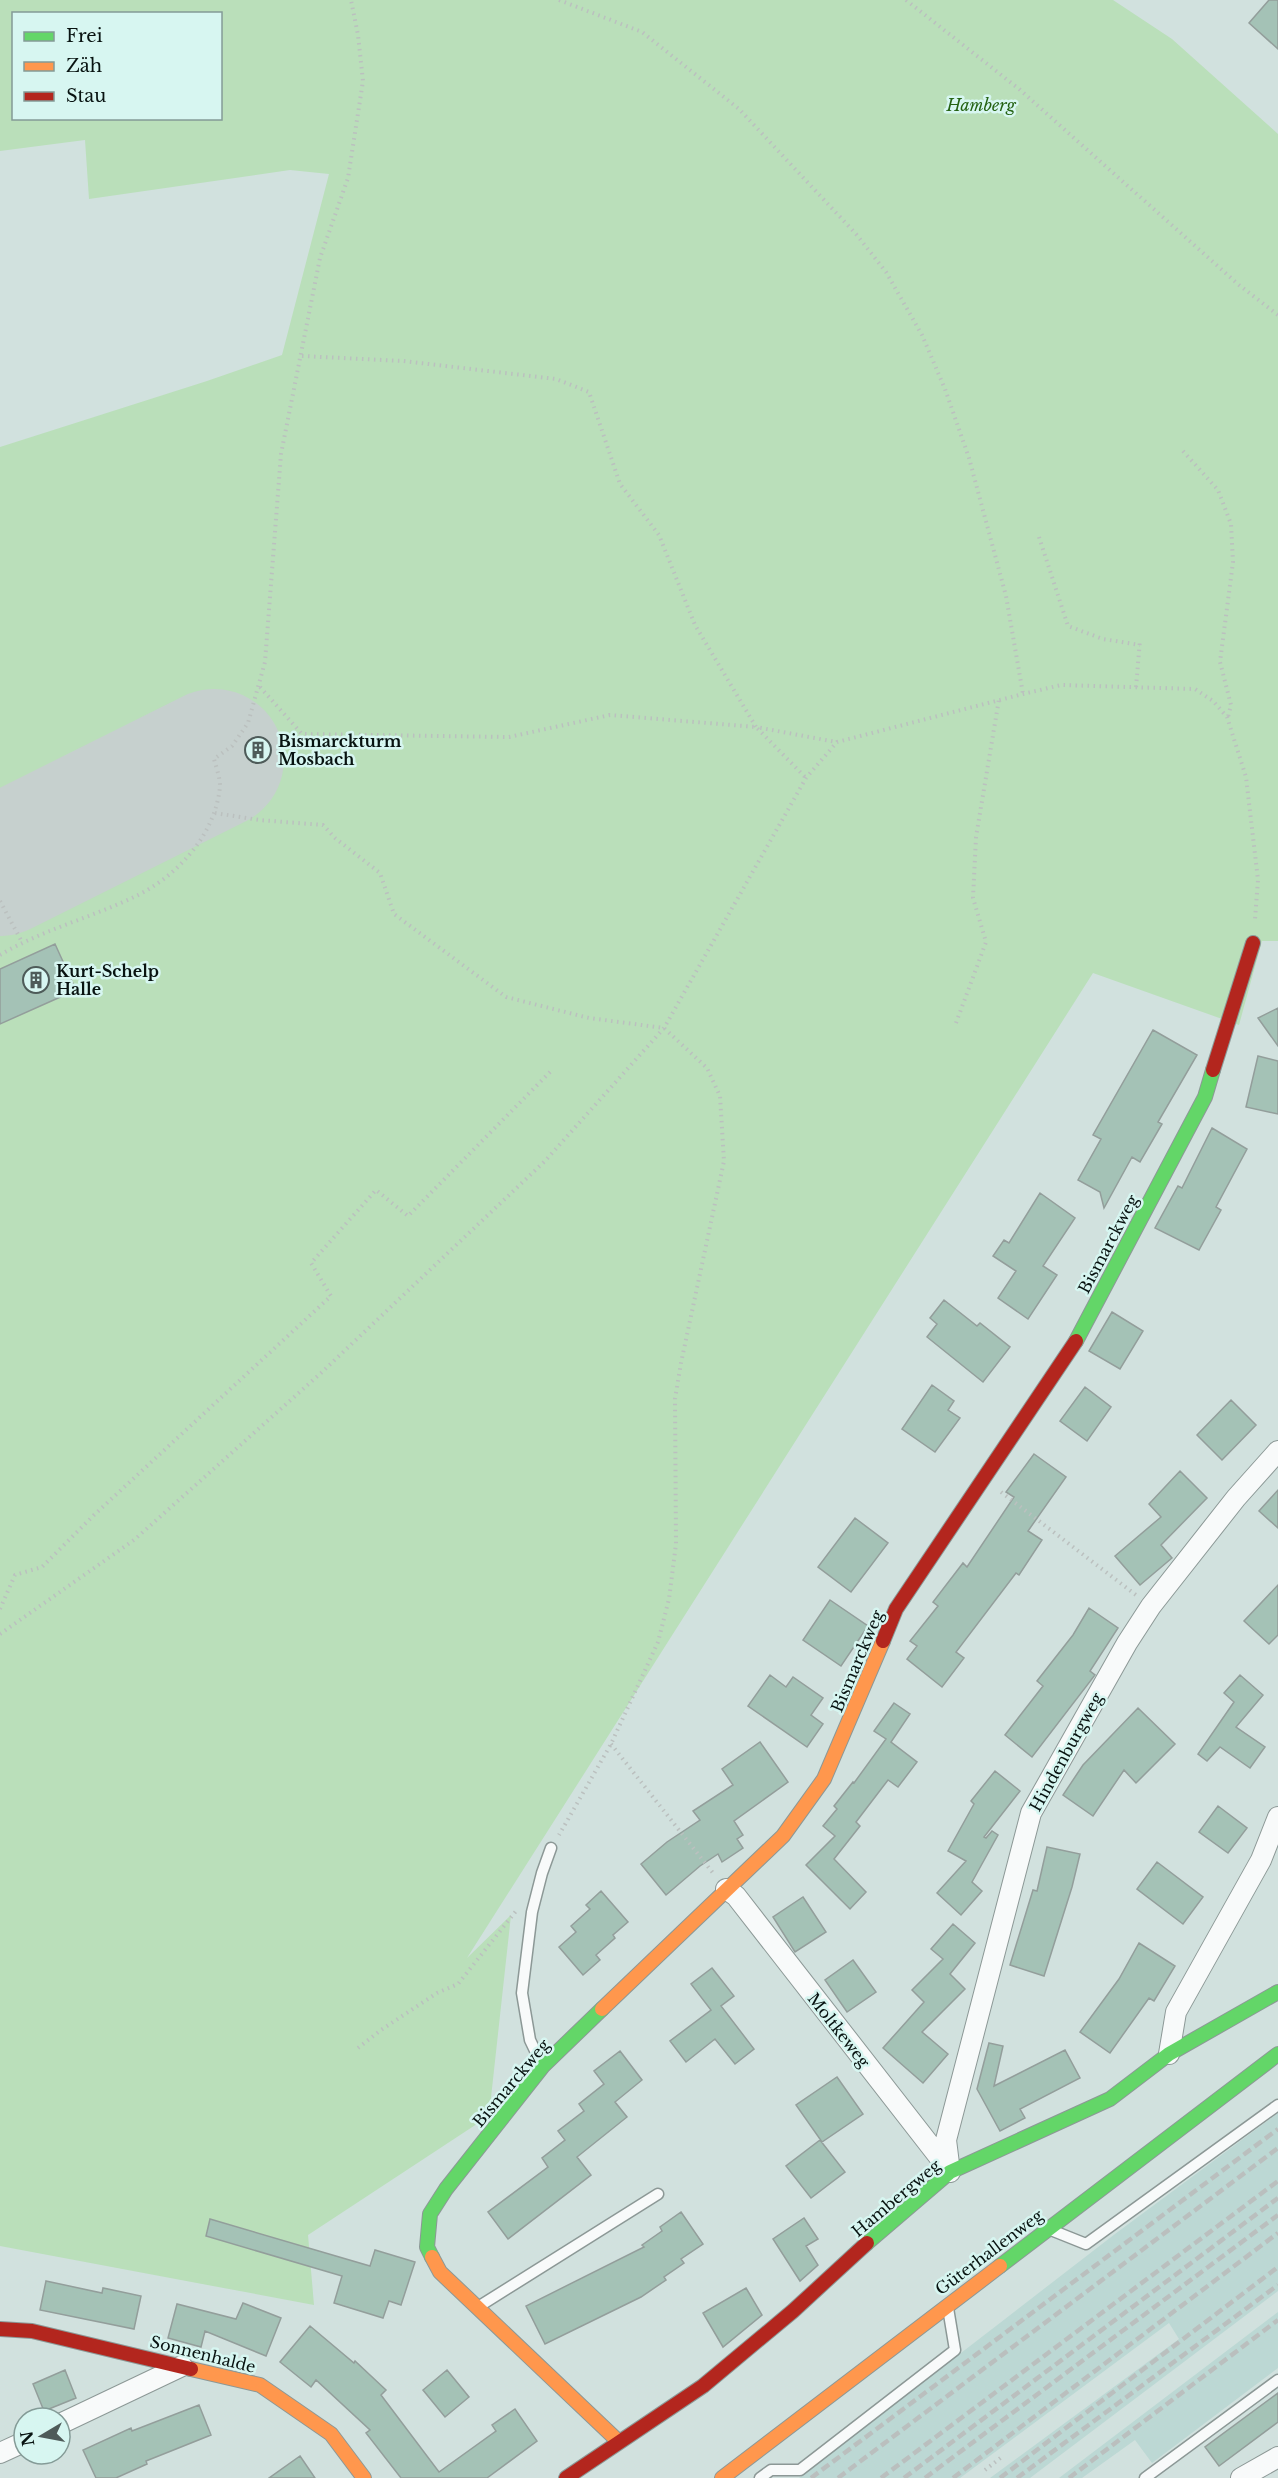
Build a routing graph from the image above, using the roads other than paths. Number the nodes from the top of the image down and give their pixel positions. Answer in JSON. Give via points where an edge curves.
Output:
{"nodes":[{"id":1,"x":1253,"y":943,"type":"road end"},
{"id":2,"x":1278,"y":1451,"type":"edge"},
{"id":3,"x":1278,"y":1817,"type":"edge"},
{"id":4,"x":551,"y":1848,"type":"road end"},
{"id":5,"x":726,"y":1889,"type":"junction"},
{"id":6,"x":1278,"y":1992,"type":"edge"},
{"id":7,"x":1169,"y":2054,"type":"junction"},
{"id":8,"x":1278,"y":2055,"type":"edge"},
{"id":9,"x":543,"y":2066,"type":"junction"},
{"id":10,"x":1278,"y":2105,"type":"edge"},
{"id":11,"x":950,"y":2172,"type":"junction"},
{"id":12,"x":658,"y":2194,"type":"dead end"},
{"id":13,"x":1048,"y":2228,"type":"junction"},
{"id":14,"x":948,"y":2304,"type":"junction"},
{"id":15,"x":478,"y":2307,"type":"junction"},
{"id":16,"x":0,"y":2329,"type":"edge"},
{"id":17,"x":182,"y":2366,"type":"junction"},
{"id":18,"x":1278,"y":2380,"type":"edge"},
{"id":19,"x":72,"y":2418,"type":"edge"},
{"id":20,"x":618,"y":2441,"type":"junction"},
{"id":21,"x":1278,"y":2457,"type":"edge"},
{"id":22,"x":364,"y":2478,"type":"edge"},
{"id":23,"x":566,"y":2478,"type":"edge"},
{"id":24,"x":722,"y":2478,"type":"edge"},
{"id":25,"x":760,"y":2478,"type":"edge"},
{"id":26,"x":1145,"y":2478,"type":"edge"},
{"id":27,"x":1241,"y":2478,"type":"edge"}],
"edges":[{"from":1,"to":5,"type":"street","name":"Bismarckweg","via":[[1204,1097],[1072,1346],[897,1609],[824,1779],[783,1836]]},
{"from":2,"to":11,"type":"street","name":"Hindenburgweg","via":[[1151,1606],[1031,1814],[946,2140]]},
{"from":3,"to":7,"type":"street","via":[[1261,1860],[1176,2012]]},
{"from":4,"to":9,"type":"lane","via":[[532,1912],[522,1993],[530,2040]]},
{"from":5,"to":9,"type":"street","name":"Bismarckweg"},
{"from":5,"to":11,"type":"street","name":"Moltkeweg","via":[[736,1896]]},
{"from":6,"to":7,"type":"street","name":"Hambergweg"},
{"from":7,"to":11,"type":"street","name":"Hambergweg","via":[[1110,2099]]},
{"from":8,"to":13,"type":"street","name":"Güterhallenweg"},
{"from":9,"to":15,"type":"street","name":"Bismarckweg","via":[[430,2214],[427,2247],[440,2272]]},
{"from":10,"to":13,"type":"lane","via":[[1086,2244]]},
{"from":11,"to":20,"type":"street","name":"Hambergweg","via":[[703,2386]]},
{"from":12,"to":15,"type":"lane"},
{"from":13,"to":14,"type":"street","name":"Güterhallenweg"},
{"from":14,"to":24,"type":"street","name":"Güterhallenweg"},
{"from":14,"to":25,"type":"lane","via":[[955,2350],[800,2470],[771,2470]]},
{"from":15,"to":20,"type":"street","name":"Bismarckweg"},
{"from":16,"to":17,"type":"street","name":"Sonnenhalde","via":[[32,2331]]},
{"from":17,"to":19,"type":"street"},
{"from":17,"to":22,"type":"street","name":"Sonnenhalde","via":[[260,2385],[332,2434]]},
{"from":18,"to":26,"type":"lane"},
{"from":20,"to":23,"type":"street","name":"Hambergweg"},
{"from":21,"to":27,"type":"street"}]}
